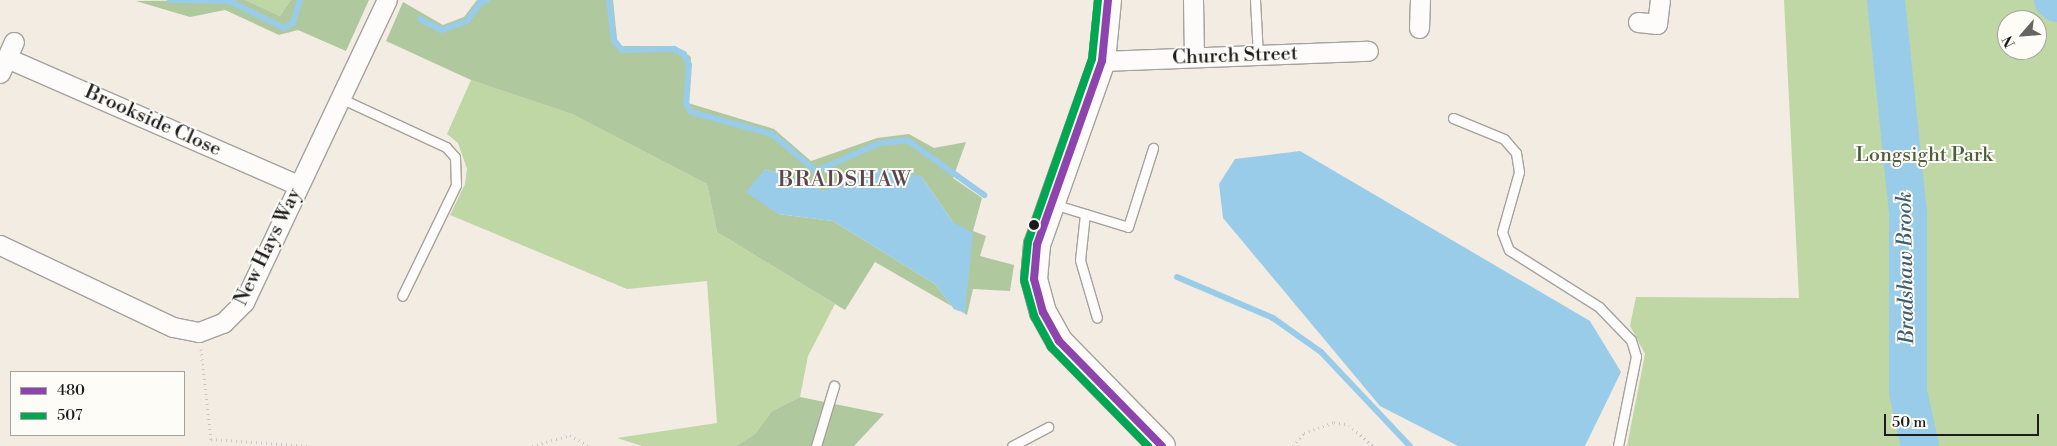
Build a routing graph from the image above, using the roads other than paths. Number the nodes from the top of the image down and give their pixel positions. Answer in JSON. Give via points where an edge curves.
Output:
{"nodes":[{"id":1,"x":387,"y":0,"type":"edge"},
{"id":2,"x":1108,"y":0,"type":"edge"},
{"id":3,"x":1193,"y":0,"type":"edge"},
{"id":4,"x":1255,"y":0,"type":"edge"},
{"id":5,"x":1420,"y":0,"type":"edge"},
{"id":6,"x":1660,"y":0,"type":"edge"},
{"id":7,"x":1638,"y":22,"type":"dead end"},
{"id":8,"x":1420,"y":28,"type":"dead end"},
{"id":9,"x":1368,"y":51,"type":"dead end"},
{"id":10,"x":1258,"y":55,"type":"junction"},
{"id":11,"x":1194,"y":57,"type":"junction"},
{"id":12,"x":7,"y":58,"type":"edge"},
{"id":13,"x":1102,"y":61,"type":"junction"},
{"id":14,"x":340,"y":98,"type":"junction"},
{"id":15,"x":1453,"y":118,"type":"dead end"},
{"id":16,"x":1154,"y":148,"type":"dead end"},
{"id":17,"x":298,"y":185,"type":"junction"},
{"id":18,"x":1050,"y":203,"type":"junction"},
{"id":19,"x":1085,"y":214,"type":"junction"},
{"id":20,"x":0,"y":245,"type":"edge"},
{"id":21,"x":402,"y":296,"type":"dead end"},
{"id":22,"x":1097,"y":318,"type":"dead end"},
{"id":23,"x":834,"y":386,"type":"dead end"},
{"id":24,"x":1048,"y":427,"type":"dead end"},
{"id":25,"x":816,"y":446,"type":"edge"},
{"id":26,"x":1012,"y":446,"type":"edge"},
{"id":27,"x":1162,"y":446,"type":"edge"},
{"id":28,"x":1618,"y":446,"type":"edge"}],
"edges":[{"from":1,"to":14,"type":"street","name":"New Hays Way"},
{"from":2,"to":13,"type":"main road"},
{"from":3,"to":11,"type":"street"},
{"from":4,"to":10,"type":"lane"},
{"from":5,"to":8,"type":"street"},
{"from":6,"to":7,"type":"street","via":[[1657,24]]},
{"from":9,"to":10,"type":"street","name":"Church Street"},
{"from":10,"to":11,"type":"street","name":"Church Street"},
{"from":11,"to":13,"type":"street","name":"Church Street"},
{"from":12,"to":17,"type":"street","name":"Brookside Close"},
{"from":13,"to":18,"type":"main road"},
{"from":14,"to":17,"type":"street","name":"New Hays Way"},
{"from":14,"to":21,"type":"lane","via":[[446,148],[455,157],[456,186]]},
{"from":15,"to":28,"type":"lane","via":[[1504,139],[1516,153],[1519,172],[1502,232],[1509,250],[1599,307],[1631,340],[1636,356]]},
{"from":16,"to":19,"type":"lane","via":[[1128,228]]},
{"from":17,"to":20,"type":"street","name":"New Hays Way","via":[[244,302],[223,323],[199,332],[173,327]]},
{"from":18,"to":19,"type":"lane"},
{"from":18,"to":27,"type":"main road","via":[[1034,261],[1043,312],[1069,352]]},
{"from":19,"to":22,"type":"lane","via":[[1080,260]]},
{"from":23,"to":25,"type":"lane"},
{"from":24,"to":26,"type":"lane"}]}
